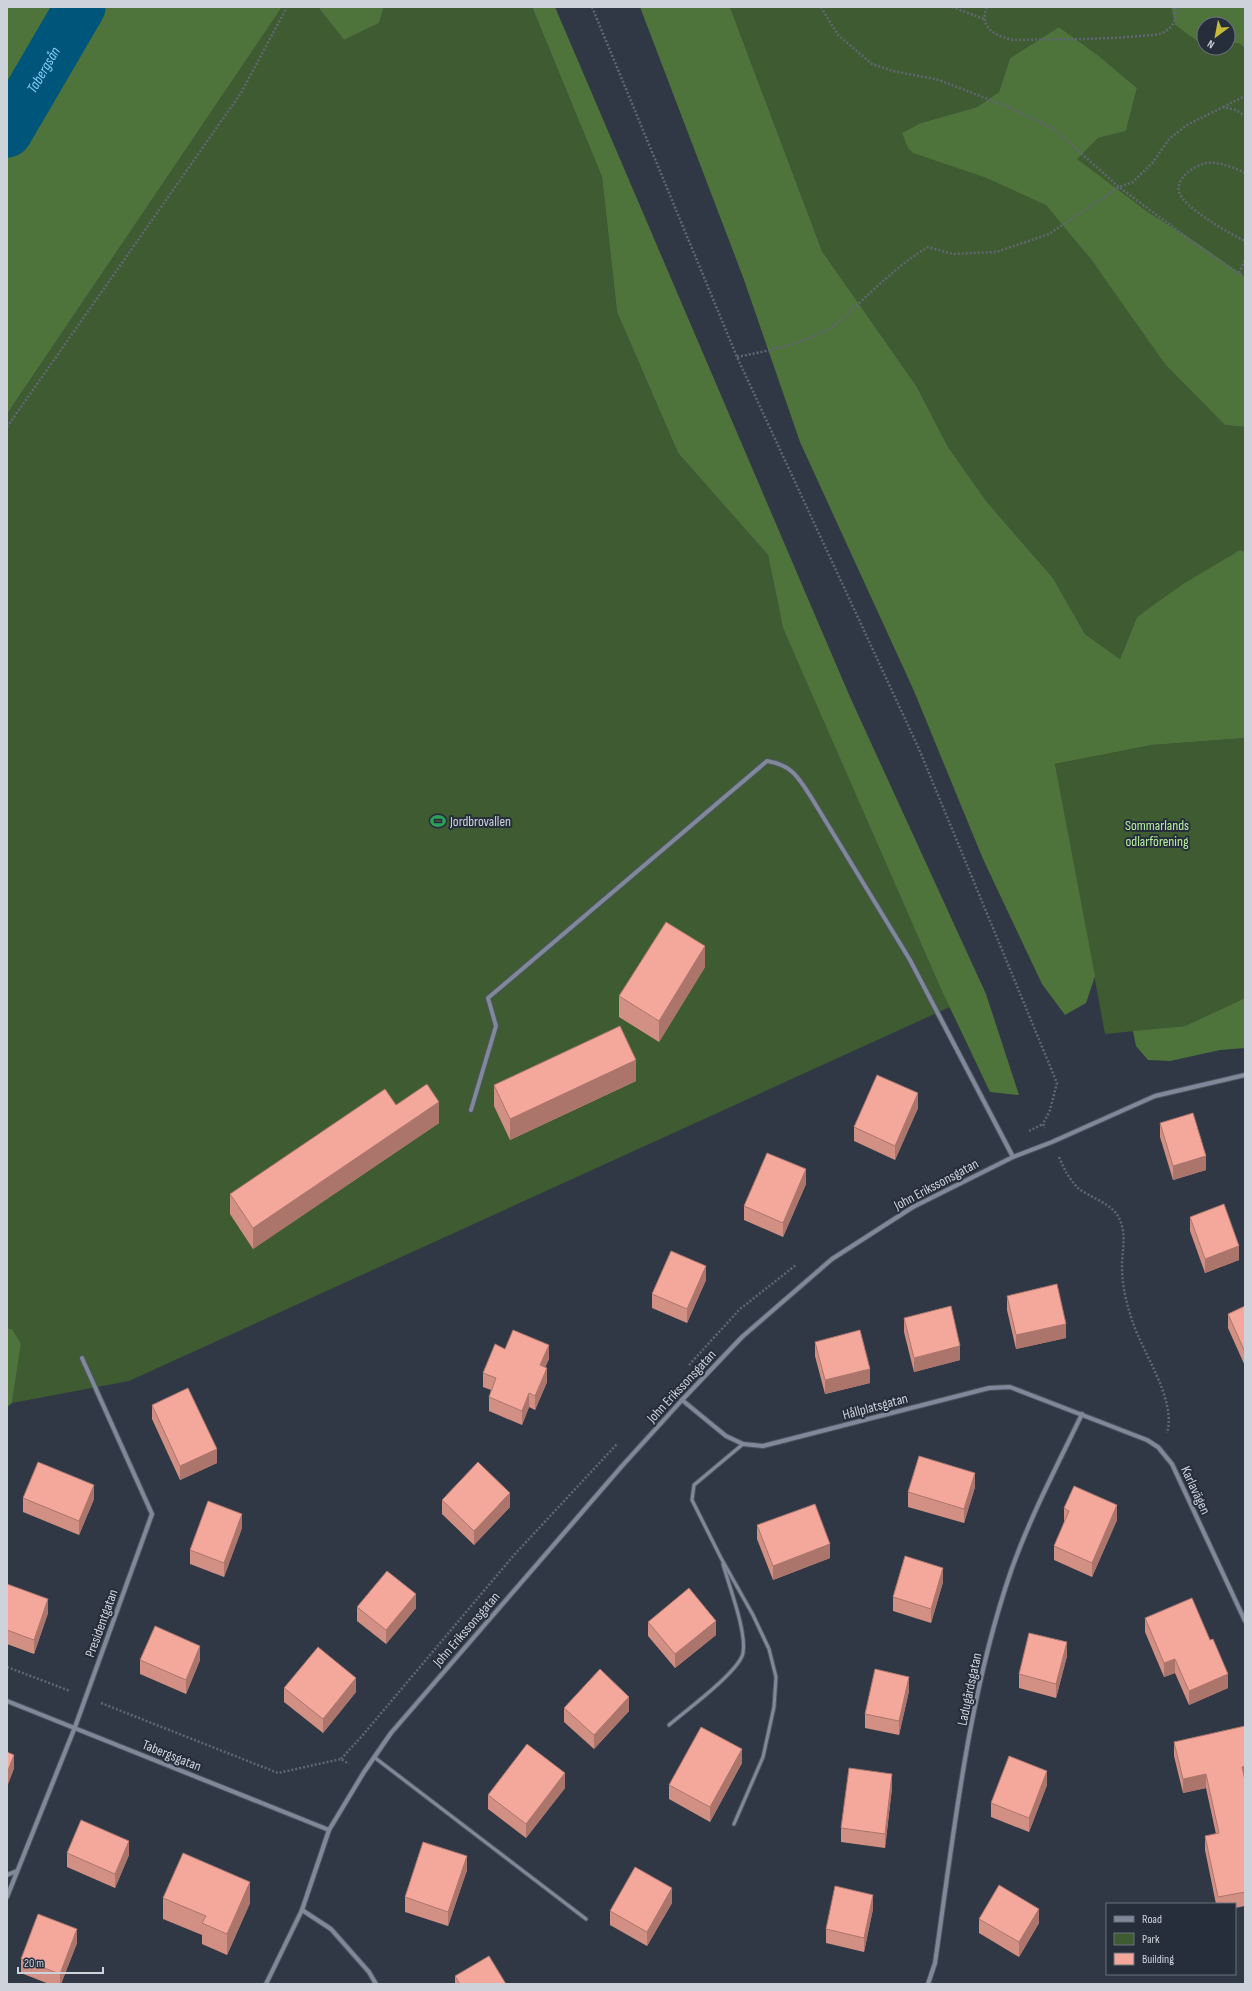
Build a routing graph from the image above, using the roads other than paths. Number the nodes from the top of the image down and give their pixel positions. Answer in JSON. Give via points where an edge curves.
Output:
{"nodes":[{"id":1,"x":1245,"y":1075,"type":"edge"},
{"id":2,"x":471,"y":1110,"type":"dead end"},
{"id":3,"x":1013,"y":1157,"type":"junction"},
{"id":4,"x":82,"y":1358,"type":"dead end"},
{"id":5,"x":682,"y":1400,"type":"junction"},
{"id":6,"x":1082,"y":1414,"type":"junction"},
{"id":7,"x":743,"y":1444,"type":"junction"},
{"id":8,"x":721,"y":1558,"type":"junction"},
{"id":9,"x":1245,"y":1621,"type":"edge"},
{"id":10,"x":7,"y":1701,"type":"edge"},
{"id":11,"x":669,"y":1725,"type":"dead end"},
{"id":12,"x":75,"y":1727,"type":"junction"},
{"id":13,"x":374,"y":1757,"type":"junction"},
{"id":14,"x":734,"y":1824,"type":"dead end"},
{"id":15,"x":329,"y":1830,"type":"junction"},
{"id":16,"x":17,"y":1871,"type":"junction"},
{"id":17,"x":7,"y":1875,"type":"edge"},
{"id":18,"x":7,"y":1897,"type":"edge"},
{"id":19,"x":302,"y":1910,"type":"junction"},
{"id":20,"x":586,"y":1919,"type":"dead end"},
{"id":21,"x":266,"y":1984,"type":"edge"},
{"id":22,"x":376,"y":1984,"type":"edge"},
{"id":23,"x":928,"y":1984,"type":"edge"}],
"edges":[{"from":1,"to":3,"type":"street","name":"John Erikssonsgatan","via":[[1156,1096]]},
{"from":2,"to":3,"type":"street","via":[[496,1026],[488,998],[767,760],[780,763],[795,772],[811,797],[910,960]]},
{"from":3,"to":5,"type":"street","name":"John Erikssonsgatan","via":[[913,1207],[832,1260],[742,1337]]},
{"from":4,"to":12,"type":"street","name":"Presidentgatan","via":[[152,1514]]},
{"from":5,"to":7,"type":"street","name":"Hållplatsgatan","via":[[726,1436]]},
{"from":5,"to":13,"type":"street","name":"John Erikssonsgatan","via":[[428,1689]]},
{"from":6,"to":7,"type":"street","name":"Hållplatsgatan","via":[[1010,1387],[989,1388],[763,1446]]},
{"from":6,"to":9,"type":"street","name":"Karlavägen","via":[[1147,1440],[1158,1447],[1172,1464]]},
{"from":6,"to":23,"type":"street","name":"Ladugårdsgatan","via":[[1030,1522],[1011,1572],[991,1641],[965,1758],[934,1963]]},
{"from":7,"to":8,"type":"lane","via":[[694,1484],[692,1500]]},
{"from":8,"to":11,"type":"lane","via":[[743,1632],[743,1654],[731,1672]]},
{"from":8,"to":14,"type":"lane","via":[[769,1649],[776,1677],[774,1707],[763,1757]]},
{"from":10,"to":12,"type":"street","name":"Tabergsgatan"},
{"from":12,"to":15,"type":"street","name":"Tabergsgatan"},
{"from":12,"to":16,"type":"street","name":"Presidentgatan"},
{"from":13,"to":15,"type":"street","name":"John Erikssonsgatan"},
{"from":13,"to":20,"type":"lane"},
{"from":15,"to":19,"type":"street","name":"John Erikssonsgatan"},
{"from":16,"to":17,"type":"street"},
{"from":16,"to":18,"type":"street","name":"Presidentgatan"},
{"from":19,"to":21,"type":"street","name":"John Erikssonsgatan"},
{"from":19,"to":22,"type":"street","via":[[331,1929],[369,1972]]}]}
